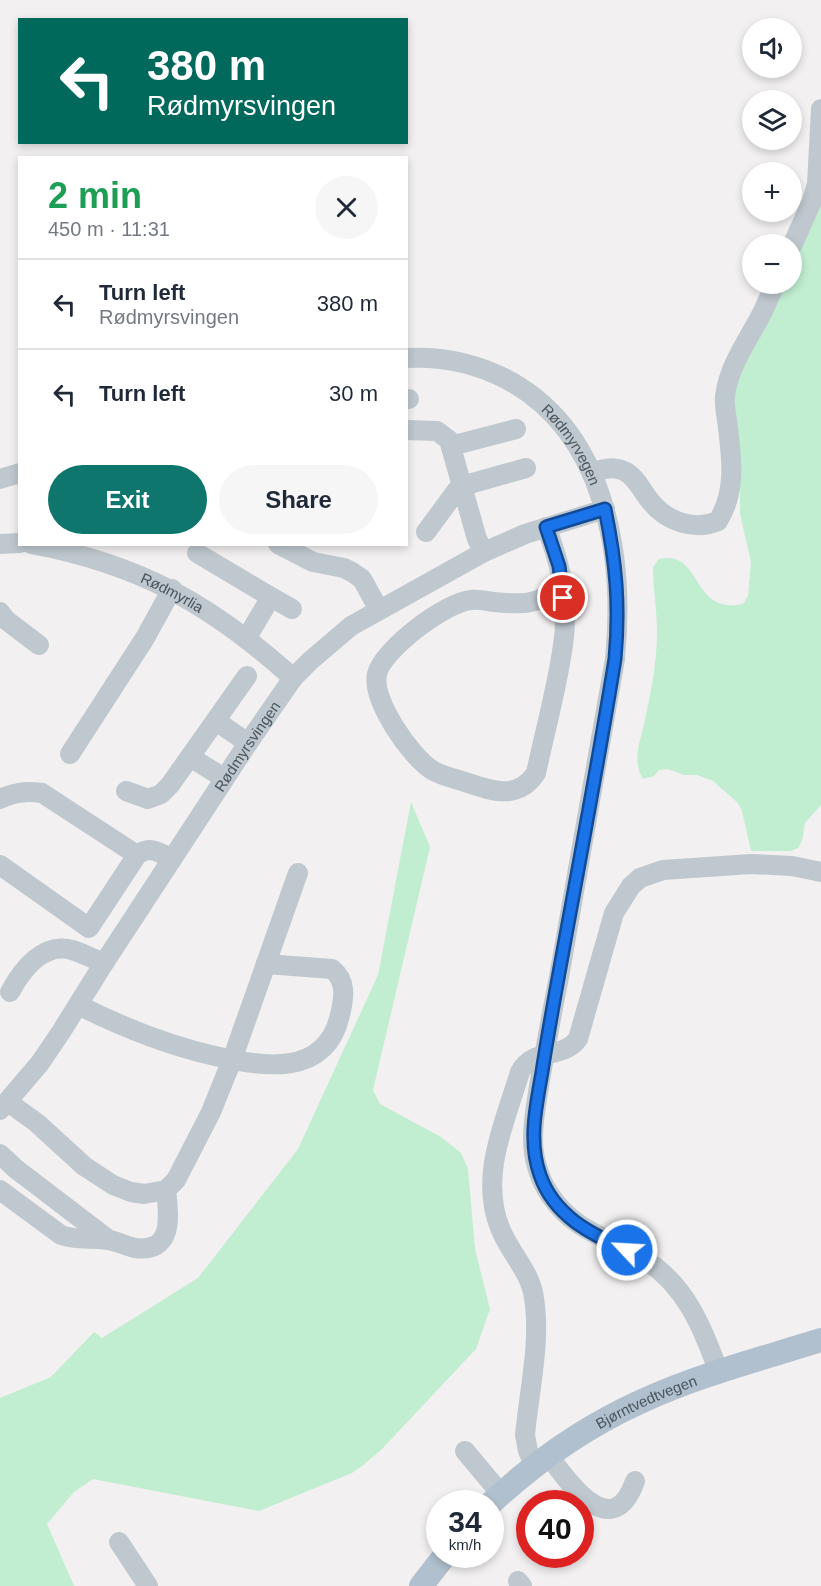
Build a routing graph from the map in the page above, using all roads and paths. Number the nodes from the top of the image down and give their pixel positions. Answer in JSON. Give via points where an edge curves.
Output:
{"nodes":[{"id":1,"x":821,"y":109,"type":"edge"},
{"id":2,"x":797,"y":234,"type":"edge"},
{"id":3,"x":770,"y":294,"type":"edge"},
{"id":4,"x":408,"y":358,"type":"edge"},
{"id":5,"x":516,"y":429,"type":"dead end"},
{"id":6,"x":408,"y":430,"type":"edge"},
{"id":7,"x":451,"y":446,"type":"junction"},
{"id":8,"x":526,"y":468,"type":"dead end"},
{"id":9,"x":592,"y":472,"type":"junction"},
{"id":10,"x":18,"y":474,"type":"edge"},
{"id":11,"x":0,"y":479,"type":"edge"},
{"id":12,"x":462,"y":486,"type":"junction"},
{"id":13,"x":605,"y":509,"type":"junction"},
{"id":14,"x":546,"y":527,"type":"junction"},
{"id":15,"x":426,"y":532,"type":"dead end"},
{"id":16,"x":0,"y":543,"type":"edge"},
{"id":17,"x":18,"y":543,"type":"edge"},
{"id":18,"x":39,"y":546,"type":"edge"},
{"id":19,"x":282,"y":546,"type":"edge"},
{"id":20,"x":484,"y":552,"type":"junction"},
{"id":21,"x":197,"y":553,"type":"dead end"},
{"id":22,"x":562,"y":586,"type":"junction"},
{"id":23,"x":172,"y":589,"type":"junction"},
{"id":24,"x":271,"y":597,"type":"junction"},
{"id":25,"x":292,"y":609,"type":"dead end"},
{"id":26,"x":379,"y":610,"type":"junction"},
{"id":27,"x":0,"y":612,"type":"edge"},
{"id":28,"x":246,"y":639,"type":"junction"},
{"id":29,"x":39,"y":645,"type":"dead end"},
{"id":30,"x":247,"y":676,"type":"dead end"},
{"id":31,"x":293,"y":678,"type":"junction"},
{"id":32,"x":216,"y":721,"type":"junction"},
{"id":33,"x":248,"y":743,"type":"junction"},
{"id":34,"x":70,"y":754,"type":"dead end"},
{"id":35,"x":190,"y":757,"type":"junction"},
{"id":36,"x":224,"y":778,"type":"junction"},
{"id":37,"x":126,"y":791,"type":"dead end"},
{"id":38,"x":0,"y":799,"type":"edge"},
{"id":39,"x":137,"y":855,"type":"junction"},
{"id":40,"x":172,"y":859,"type":"junction"},
{"id":41,"x":0,"y":865,"type":"edge"},
{"id":42,"x":821,"y":872,"type":"edge"},
{"id":43,"x":298,"y":873,"type":"dead end"},
{"id":44,"x":104,"y":963,"type":"junction"},
{"id":45,"x":266,"y":964,"type":"junction"},
{"id":46,"x":10,"y":992,"type":"dead end"},
{"id":47,"x":78,"y":1005,"type":"junction"},
{"id":48,"x":545,"y":1055,"type":"junction"},
{"id":49,"x":232,"y":1060,"type":"junction"},
{"id":50,"x":4,"y":1106,"type":"edge"},
{"id":51,"x":0,"y":1154,"type":"edge"},
{"id":52,"x":25,"y":1176,"type":"junction"},
{"id":53,"x":166,"y":1190,"type":"junction"},
{"id":54,"x":5,"y":1194,"type":"edge"},
{"id":55,"x":109,"y":1240,"type":"junction"},
{"id":56,"x":821,"y":1340,"type":"edge"},
{"id":57,"x":718,"y":1373,"type":"junction"},
{"id":58,"x":465,"y":1451,"type":"dead end"},
{"id":59,"x":542,"y":1461,"type":"junction"},
{"id":60,"x":635,"y":1481,"type":"dead end"},
{"id":61,"x":490,"y":1490,"type":"edge"},
{"id":62,"x":504,"y":1492,"type":"edge"},
{"id":63,"x":119,"y":1542,"type":"dead end"},
{"id":64,"x":435,"y":1568,"type":"edge"},
{"id":65,"x":148,"y":1586,"type":"edge"},
{"id":66,"x":421,"y":1586,"type":"edge"}],
"edges":[{"from":1,"to":2,"type":"street","via":[[817,184]]},
{"from":3,"to":9,"type":"street","via":[[731,369],[725,399],[732,485],[718,521],[697,527],[684,523],[662,514],[626,471],[606,468]]},
{"from":4,"to":9,"type":"street","name":"Rødmyrvegen","via":[[458,361],[513,383],[548,408],[564,426]]},
{"from":5,"to":7,"type":"street"},
{"from":6,"to":7,"type":"street","via":[[437,431],[450,440]]},
{"from":7,"to":12,"type":"street"},
{"from":8,"to":12,"type":"street"},
{"from":9,"to":13,"type":"street","name":"Rødmyrvegen"},
{"from":10,"to":11,"type":"street"},
{"from":12,"to":15,"type":"street","via":[[451,495]]},
{"from":12,"to":20,"type":"street"},
{"from":13,"to":14,"type":"street","name":"Rødmyrsvingen"},
{"from":13,"to":48,"type":"street","name":"Rødmyrvegen","via":[[618,602],[616,650]]},
{"from":14,"to":20,"type":"street","name":"Rødmyrsvingen"},
{"from":14,"to":22,"type":"street"},
{"from":16,"to":17,"type":"street"},
{"from":18,"to":23,"type":"street","name":"Rødmyrlia","via":[[111,564]]},
{"from":19,"to":26,"type":"street","via":[[313,562],[352,572],[362,579]]},
{"from":20,"to":26,"type":"street","name":"Rødmyrsvingen"},
{"from":21,"to":24,"type":"street"},
{"from":22,"to":22,"type":"street","via":[[564,644],[536,773],[530,782],[513,790],[491,790],[434,772],[407,743],[381,703],[377,675],[391,650],[409,634],[461,602],[530,603]]},
{"from":23,"to":28,"type":"street","name":"Rødmyrlia"},
{"from":23,"to":34,"type":"street"},
{"from":24,"to":25,"type":"street"},
{"from":24,"to":28,"type":"street"},
{"from":26,"to":31,"type":"street","name":"Rødmyrsvingen","via":[[351,626]]},
{"from":27,"to":29,"type":"street"},
{"from":28,"to":31,"type":"street","name":"Rødmyrlia"},
{"from":30,"to":32,"type":"street"},
{"from":31,"to":33,"type":"street","name":"Rødmyrsvingen"},
{"from":32,"to":33,"type":"street"},
{"from":32,"to":35,"type":"street"},
{"from":33,"to":36,"type":"street","name":"Rødmyrsvingen"},
{"from":35,"to":36,"type":"street"},
{"from":35,"to":37,"type":"street","via":[[170,785],[154,798],[148,800]]},
{"from":36,"to":40,"type":"street","name":"Rødmyrsvingen"},
{"from":38,"to":39,"type":"street","via":[[13,792],[42,793]]},
{"from":39,"to":40,"type":"street","via":[[153,849]]},
{"from":39,"to":41,"type":"street","via":[[89,928]]},
{"from":40,"to":44,"type":"street","name":"Rødmyrsvingen"},
{"from":42,"to":48,"type":"street","via":[[751,864],[663,870],[640,878],[614,913],[578,1039],[572,1047]]},
{"from":43,"to":45,"type":"street"},
{"from":44,"to":46,"type":"street","via":[[71,949],[44,953],[20,974]]},
{"from":44,"to":47,"type":"street","name":"Rødmyrsvingen"},
{"from":45,"to":49,"type":"street"},
{"from":45,"to":49,"type":"street","via":[[332,969],[342,983],[339,1019],[326,1045],[302,1061],[274,1066]]},
{"from":47,"to":49,"type":"street","via":[[153,1039]]},
{"from":47,"to":50,"type":"street","name":"Rødmyrsvingen","via":[[40,1063]]},
{"from":48,"to":57,"type":"street","name":"Rødmyrvegen","via":[[533,1141],[536,1162],[549,1194],[582,1228],[644,1259],[671,1283],[700,1323]]},
{"from":48,"to":59,"type":"street","via":[[524,1064],[520,1072],[492,1177],[499,1227],[534,1296],[536,1332],[525,1435],[528,1452]]},
{"from":49,"to":53,"type":"street","via":[[211,1112],[176,1180]]},
{"from":50,"to":53,"type":"street","via":[[37,1124],[84,1166],[113,1185],[144,1194]]},
{"from":51,"to":52,"type":"street"},
{"from":52,"to":54,"type":"street"},
{"from":52,"to":55,"type":"street"},
{"from":53,"to":55,"type":"street","via":[[169,1219],[158,1244],[132,1248]]},
{"from":54,"to":55,"type":"street","via":[[61,1235]]},
{"from":56,"to":57,"type":"main road","name":"Bjørntvedtvegen"},
{"from":57,"to":59,"type":"main road","name":"Bjørntvedtvegen","via":[[640,1402]]},
{"from":58,"to":61,"type":"street"},
{"from":59,"to":60,"type":"street","via":[[599,1508],[623,1504]]},
{"from":59,"to":62,"type":"main road","name":"Bjørntvedtvegen"},
{"from":63,"to":65,"type":"street"},
{"from":64,"to":66,"type":"main road"}]}
